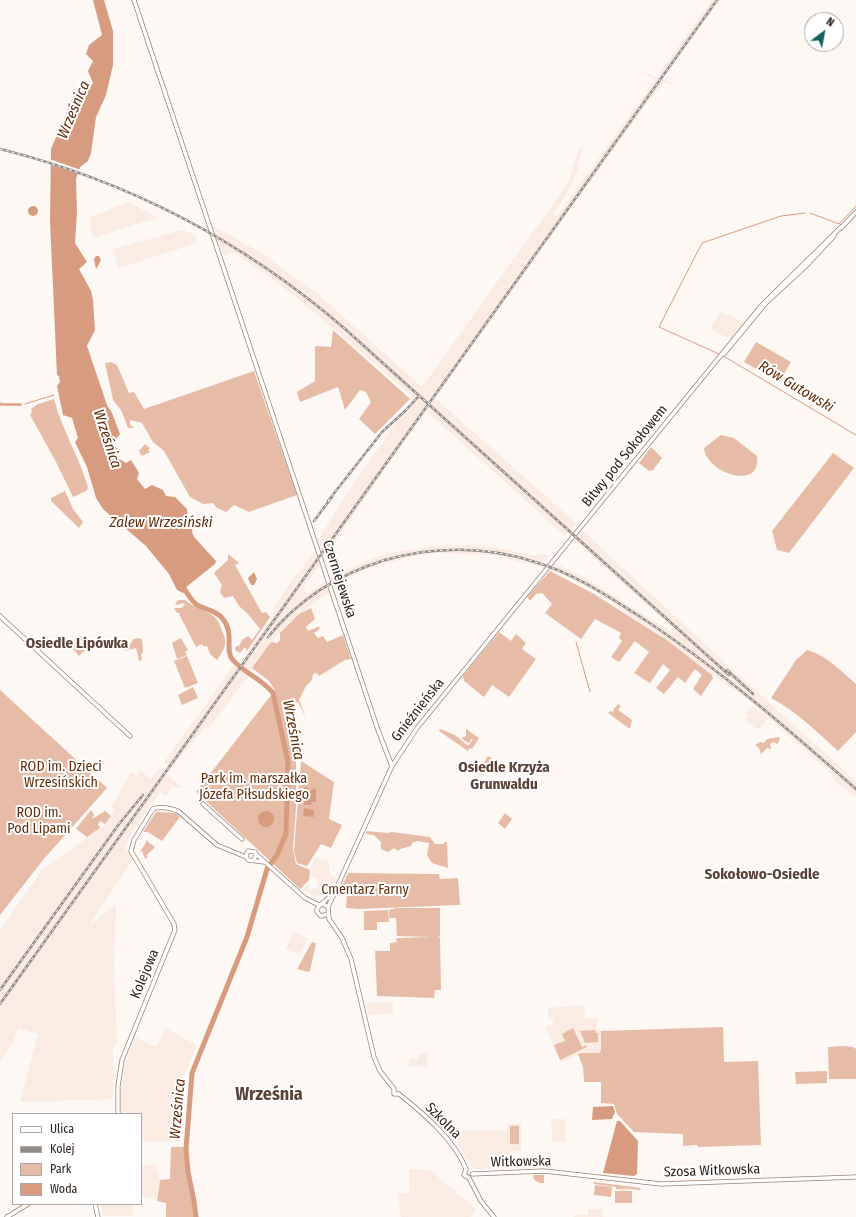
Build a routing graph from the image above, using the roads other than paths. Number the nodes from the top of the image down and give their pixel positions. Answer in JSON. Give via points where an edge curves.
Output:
{"nodes":[{"id":1,"x":134,"y":0,"type":"edge"},
{"id":2,"x":856,"y":212,"type":"edge"},
{"id":3,"x":549,"y":566,"type":"joint"},
{"id":4,"x":0,"y":616,"type":"edge"},
{"id":5,"x":130,"y":736,"type":"dead end"},
{"id":6,"x":392,"y":766,"type":"junction"},
{"id":7,"x":203,"y":804,"type":"dead end"},
{"id":8,"x":242,"y":839,"type":"dead end"},
{"id":9,"x":256,"y":854,"type":"junction"},
{"id":10,"x":246,"y":855,"type":"junction"},
{"id":11,"x":254,"y":860,"type":"junction"},
{"id":12,"x":267,"y":863,"type":"junction"},
{"id":13,"x":337,"y":888,"type":"junction"},
{"id":14,"x":306,"y":899,"type":"junction"},
{"id":15,"x":321,"y":904,"type":"junction"},
{"id":16,"x":328,"y":907,"type":"junction"},
{"id":17,"x":317,"y":909,"type":"junction"},
{"id":18,"x":326,"y":915,"type":"junction"},
{"id":19,"x":118,"y":1113,"type":"edge"},
{"id":20,"x":466,"y":1169,"type":"junction"},
{"id":21,"x":472,"y":1174,"type":"junction"},
{"id":22,"x":570,"y":1174,"type":"joint"},
{"id":23,"x":856,"y":1177,"type":"edge"},
{"id":24,"x":469,"y":1178,"type":"junction"},
{"id":25,"x":26,"y":1205,"type":"edge"},
{"id":26,"x":95,"y":1205,"type":"edge"},
{"id":27,"x":7,"y":1217,"type":"edge"},
{"id":28,"x":98,"y":1217,"type":"edge"},
{"id":29,"x":494,"y":1217,"type":"edge"}],
"edges":[{"from":1,"to":6,"type":"street","name":"Czerniejewska"},
{"from":2,"to":3,"type":"street","name":"Bitwy pod Sokołowem","via":[[805,267],[771,298],[718,359]]},
{"from":3,"to":6,"type":"street","name":"Gnieźnieńska","via":[[417,728]]},
{"from":4,"to":5,"type":"street"},
{"from":6,"to":13,"type":"street","name":"Gnieźnieńska"},
{"from":7,"to":8,"type":"street"},
{"from":9,"to":10,"type":"street","via":[[252,850]]},
{"from":9,"to":11,"type":"street"},
{"from":9,"to":12,"type":"street"},
{"from":10,"to":11,"type":"street","via":[[249,861]]},
{"from":10,"to":19,"type":"street","name":"Kolejowa","via":[[235,854],[217,845],[178,811],[159,808],[153,809],[134,840],[131,851],[172,920],[175,930],[122,1060],[118,1086]]},
{"from":11,"to":12,"type":"street"},
{"from":12,"to":14,"type":"street"},
{"from":13,"to":15,"type":"street","name":"Gnieźnieńska"},
{"from":13,"to":16,"type":"street","name":"Gnieźnieńska"},
{"from":14,"to":15,"type":"street"},
{"from":14,"to":17,"type":"street"},
{"from":15,"to":16,"type":"street"},
{"from":15,"to":17,"type":"street","name":"Gnieźnieńska"},
{"from":16,"to":18,"type":"street"},
{"from":17,"to":18,"type":"street","via":[[318,914]]},
{"from":18,"to":20,"type":"street","name":"Szkolna","via":[[342,938],[351,958],[374,1057],[380,1071],[394,1089],[399,1090],[399,1094],[448,1140]]},
{"from":20,"to":21,"type":"street","via":[[471,1170]]},
{"from":20,"to":24,"type":"street","name":"Szkolna","via":[[464,1175]]},
{"from":21,"to":22,"type":"street","name":"Witkowska","via":[[544,1171]]},
{"from":21,"to":24,"type":"street"},
{"from":22,"to":23,"type":"street","name":"Szosa Witkowska","via":[[661,1184]]},
{"from":24,"to":29,"type":"street","via":[[481,1201]]},
{"from":25,"to":27,"type":"street"},
{"from":26,"to":28,"type":"street"}]}
